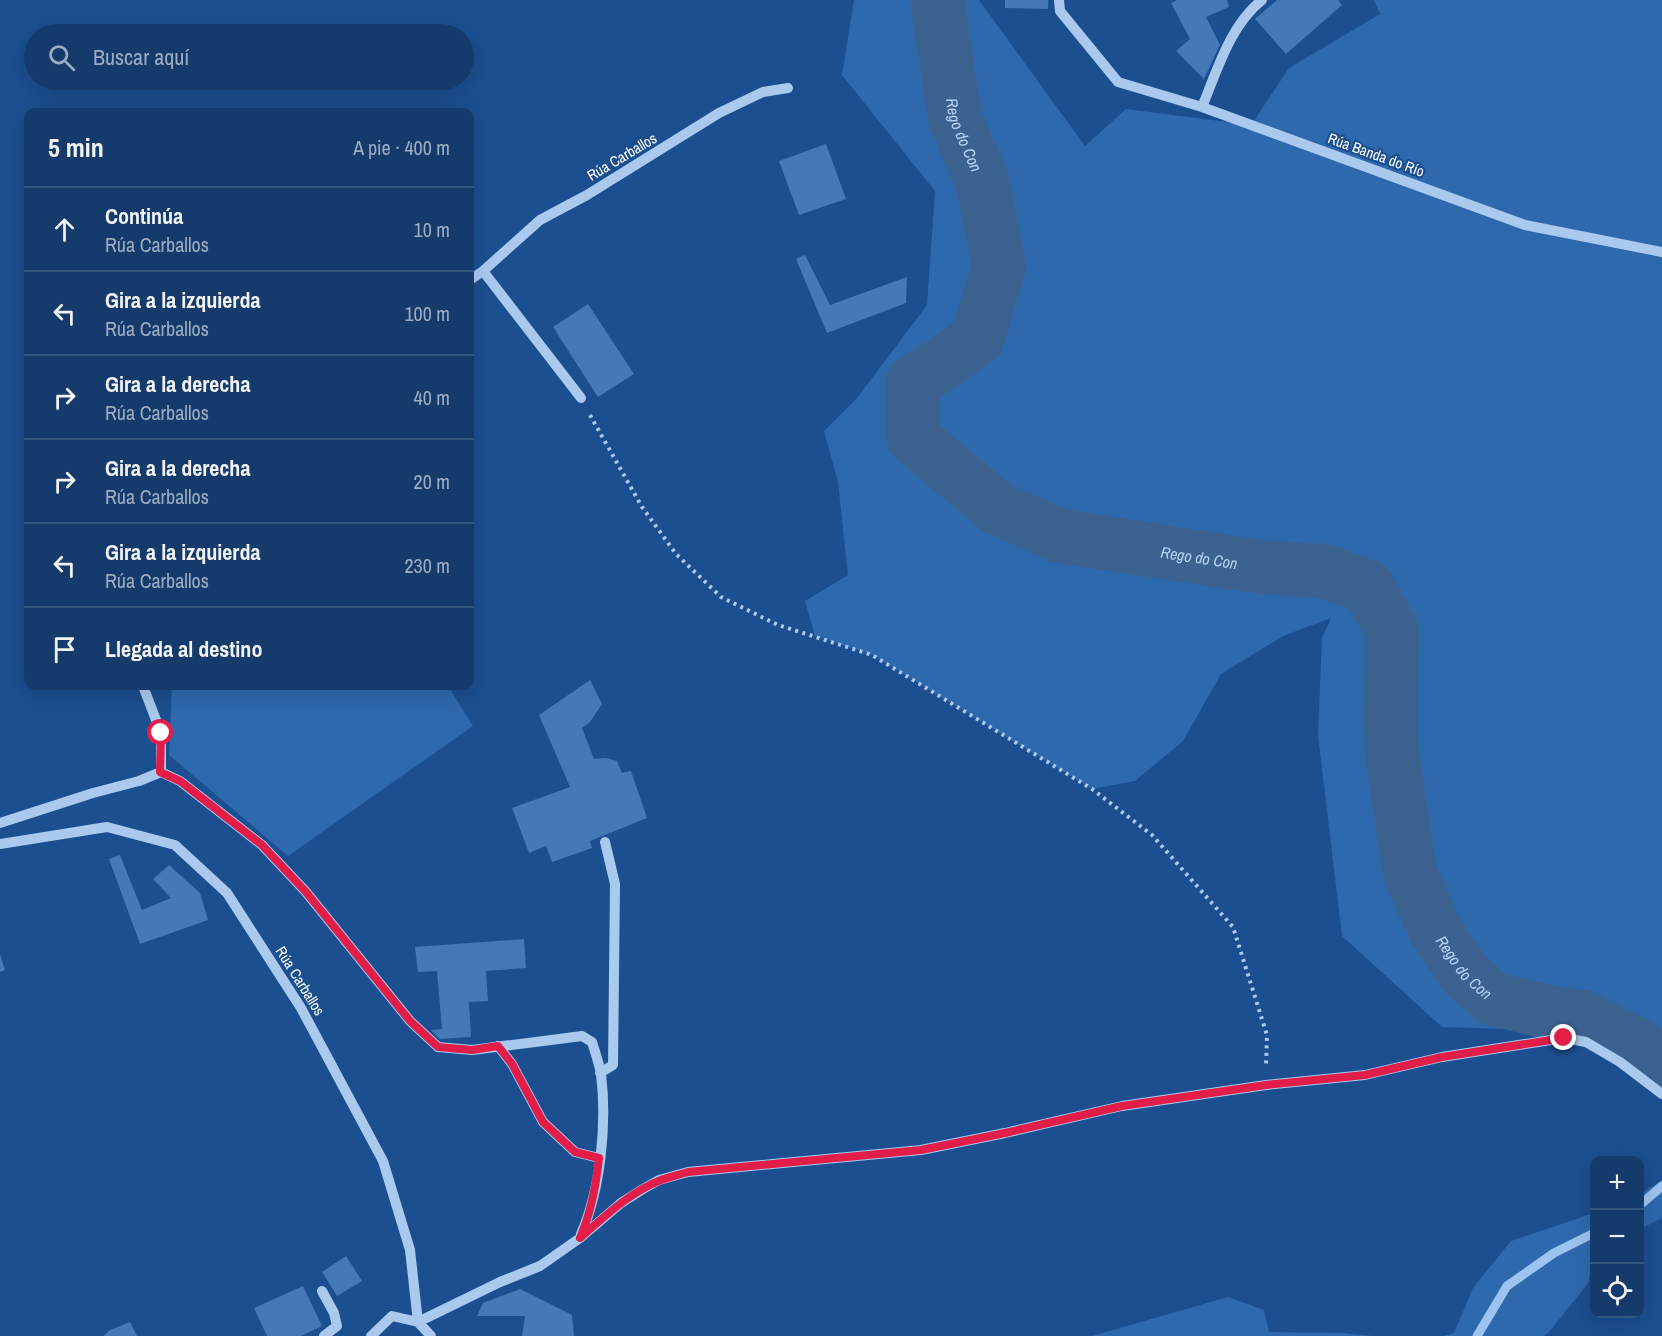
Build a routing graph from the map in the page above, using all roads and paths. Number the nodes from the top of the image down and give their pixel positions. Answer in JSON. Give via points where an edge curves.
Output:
{"nodes":[{"id":1,"x":1059,"y":0,"type":"edge"},
{"id":2,"x":1262,"y":0,"type":"edge"},
{"id":3,"x":788,"y":88,"type":"dead end"},
{"id":4,"x":1202,"y":107,"type":"junction"},
{"id":5,"x":1662,"y":252,"type":"edge"},
{"id":6,"x":483,"y":271,"type":"junction"},
{"id":7,"x":474,"y":277,"type":"edge"},
{"id":8,"x":581,"y":398,"type":"joint"},
{"id":9,"x":145,"y":690,"type":"edge"},
{"id":10,"x":160,"y":772,"type":"junction"},
{"id":11,"x":0,"y":823,"type":"edge"},
{"id":12,"x":605,"y":843,"type":"dead end"},
{"id":13,"x":0,"y":844,"type":"edge"},
{"id":14,"x":498,"y":1046,"type":"junction"},
{"id":15,"x":600,"y":1073,"type":"junction"},
{"id":16,"x":1266,"y":1085,"type":"junction"},
{"id":17,"x":1662,"y":1094,"type":"edge"},
{"id":18,"x":599,"y":1158,"type":"junction"},
{"id":19,"x":580,"y":1238,"type":"junction"},
{"id":20,"x":322,"y":1291,"type":"dead end"},
{"id":21,"x":418,"y":1322,"type":"junction"},
{"id":22,"x":324,"y":1336,"type":"edge"},
{"id":23,"x":371,"y":1336,"type":"edge"},
{"id":24,"x":431,"y":1336,"type":"edge"}],
"edges":[{"from":1,"to":4,"type":"street","name":"Rúa Banda do Río","via":[[1060,10],[1118,82]]},
{"from":2,"to":4,"type":"street","via":[[1252,7],[1227,48]]},
{"from":3,"to":6,"type":"street","name":"Rúa Carballos","via":[[763,92],[719,113],[540,220]]},
{"from":4,"to":5,"type":"street","name":"Rúa Banda do Río","via":[[1525,225]]},
{"from":6,"to":7,"type":"street","name":"Rúa Carballos"},
{"from":6,"to":8,"type":"street"},
{"from":8,"to":16,"type":"path","via":[[642,507],[676,554],[721,597],[778,625],[872,655],[1092,789],[1152,835],[1233,927],[1267,1035]]},
{"from":9,"to":10,"type":"street","via":[[161,733]]},
{"from":10,"to":11,"type":"street"},
{"from":10,"to":14,"type":"street","via":[[180,781],[262,845],[306,892],[410,1021],[438,1047],[472,1050]]},
{"from":12,"to":15,"type":"street","via":[[615,884],[613,1065]]},
{"from":13,"to":21,"type":"street","name":"Rúa Carballos","via":[[107,827],[175,845],[227,893],[301,1008],[383,1161],[410,1250]]},
{"from":14,"to":15,"type":"street","via":[[582,1036],[592,1042]]},
{"from":14,"to":18,"type":"street","via":[[543,1122],[575,1152]]},
{"from":15,"to":18,"type":"street","via":[[603,1131]]},
{"from":16,"to":17,"type":"street","via":[[1365,1075],[1442,1057],[1564,1038],[1586,1042]]},
{"from":16,"to":19,"type":"street","via":[[1122,1106],[921,1150],[688,1172],[643,1189]]},
{"from":18,"to":19,"type":"street","via":[[596,1184]]},
{"from":19,"to":21,"type":"street","via":[[540,1266]]},
{"from":20,"to":22,"type":"street","via":[[337,1326]]},
{"from":21,"to":23,"type":"street","via":[[392,1316]]},
{"from":21,"to":24,"type":"street"}]}
